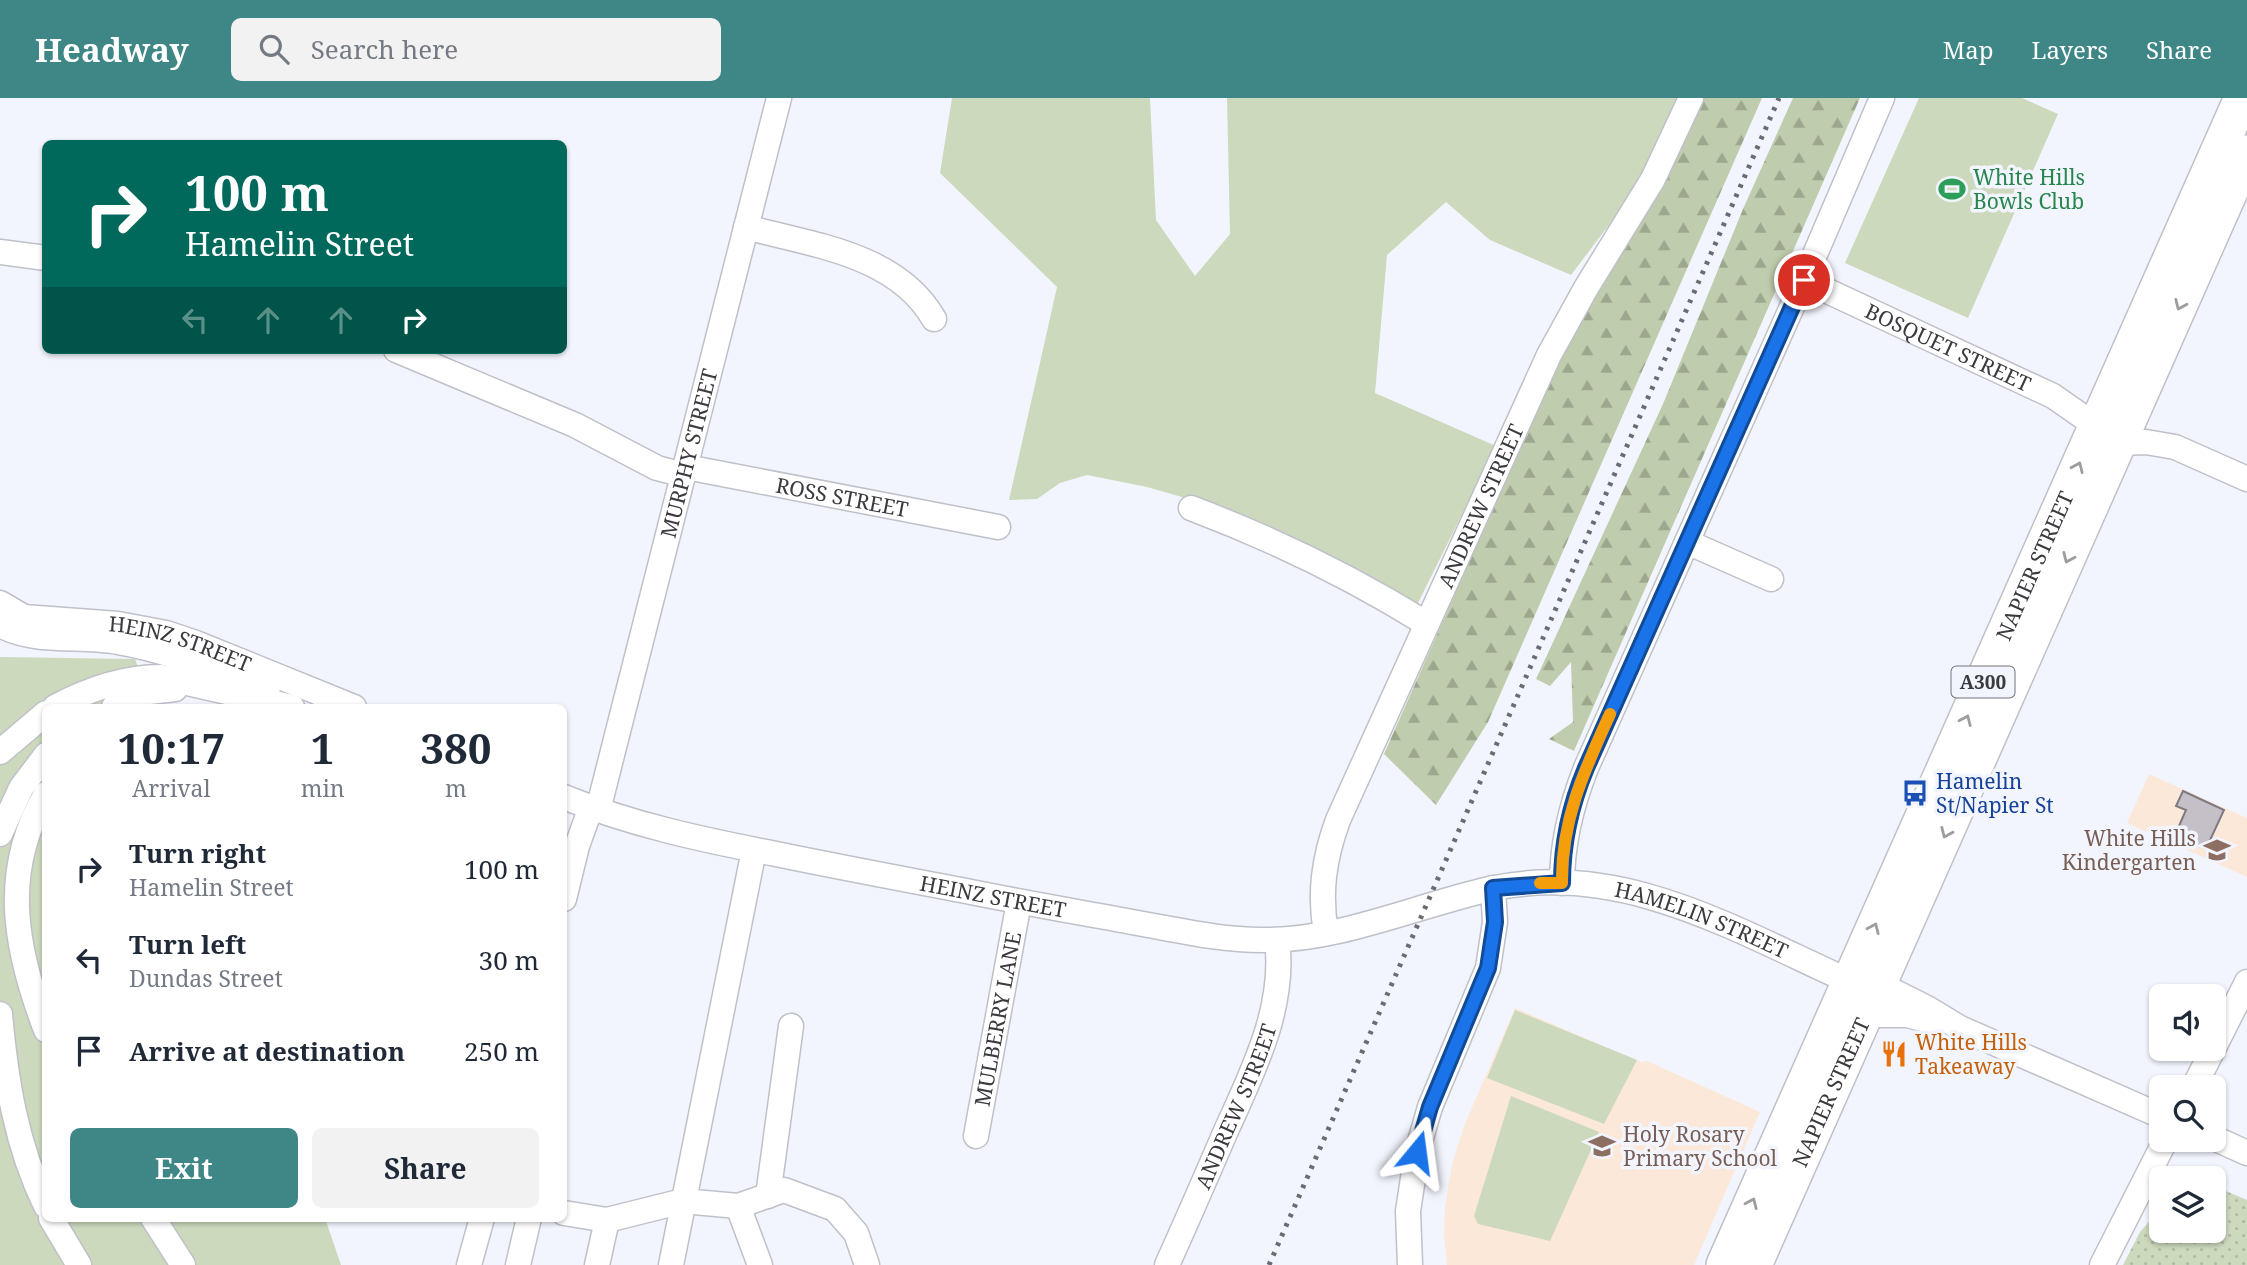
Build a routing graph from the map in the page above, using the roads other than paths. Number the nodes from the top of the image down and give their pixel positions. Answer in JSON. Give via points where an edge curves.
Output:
{"nodes":[{"id":1,"x":779,"y":98,"type":"edge"},
{"id":2,"x":1690,"y":98,"type":"edge"},
{"id":3,"x":1882,"y":98,"type":"edge"},
{"id":4,"x":2242,"y":98,"type":"edge"},
{"id":5,"x":2247,"y":151,"type":"edge"},
{"id":6,"x":746,"y":228,"type":"junction"},
{"id":7,"x":0,"y":252,"type":"edge"},
{"id":8,"x":42,"y":257,"type":"edge"},
{"id":9,"x":1804,"y":280,"type":"junction"},
{"id":10,"x":2147,"y":311,"type":"junction"},
{"id":11,"x":934,"y":319,"type":"dead end"},
{"id":12,"x":406,"y":354,"type":"edge"},
{"id":13,"x":2113,"y":421,"type":"junction"},
{"id":14,"x":685,"y":471,"type":"junction"},
{"id":15,"x":2247,"y":479,"type":"edge"},
{"id":16,"x":1191,"y":508,"type":"dead end"},
{"id":17,"x":998,"y":527,"type":"dead end"},
{"id":18,"x":1687,"y":542,"type":"junction"},
{"id":19,"x":1771,"y":579,"type":"dead end"},
{"id":20,"x":0,"y":603,"type":"edge"},
{"id":21,"x":0,"y":625,"type":"edge"},
{"id":22,"x":1427,"y":625,"type":"junction"},
{"id":23,"x":236,"y":668,"type":"junction"},
{"id":24,"x":207,"y":688,"type":"junction"},
{"id":25,"x":62,"y":704,"type":"edge"},
{"id":26,"x":121,"y":704,"type":"edge"},
{"id":27,"x":176,"y":704,"type":"edge"},
{"id":28,"x":279,"y":704,"type":"edge"},
{"id":29,"x":314,"y":704,"type":"edge"},
{"id":30,"x":345,"y":704,"type":"edge"},
{"id":31,"x":42,"y":716,"type":"edge"},
{"id":32,"x":0,"y":752,"type":"edge"},
{"id":33,"x":42,"y":760,"type":"edge"},
{"id":34,"x":567,"y":798,"type":"edge"},
{"id":35,"x":42,"y":802,"type":"edge"},
{"id":36,"x":595,"y":809,"type":"junction"},
{"id":37,"x":0,"y":834,"type":"edge"},
{"id":38,"x":754,"y":850,"type":"junction"},
{"id":39,"x":1562,"y":883,"type":"junction"},
{"id":40,"x":567,"y":887,"type":"edge"},
{"id":41,"x":1493,"y":888,"type":"junction"},
{"id":42,"x":1019,"y":902,"type":"junction"},
{"id":43,"x":1427,"y":906,"type":"joint"},
{"id":44,"x":1326,"y":933,"type":"junction"},
{"id":45,"x":1277,"y":940,"type":"junction"},
{"id":46,"x":2247,"y":982,"type":"edge"},
{"id":47,"x":1865,"y":994,"type":"junction"},
{"id":48,"x":0,"y":1014,"type":"edge"},
{"id":49,"x":42,"y":1018,"type":"edge"},
{"id":50,"x":791,"y":1026,"type":"dead end"},
{"id":51,"x":1960,"y":1028,"type":"junction"},
{"id":52,"x":2200,"y":1075,"type":"edge"},
{"id":53,"x":2149,"y":1111,"type":"edge"},
{"id":54,"x":976,"y":1136,"type":"dead end"},
{"id":55,"x":2226,"y":1143,"type":"edge"},
{"id":56,"x":2159,"y":1152,"type":"edge"},
{"id":57,"x":2247,"y":1153,"type":"edge"},
{"id":58,"x":768,"y":1196,"type":"junction"},
{"id":59,"x":42,"y":1197,"type":"edge"},
{"id":60,"x":683,"y":1201,"type":"junction"},
{"id":61,"x":738,"y":1206,"type":"junction"},
{"id":62,"x":567,"y":1213,"type":"edge"},
{"id":63,"x":607,"y":1220,"type":"junction"},
{"id":64,"x":53,"y":1222,"type":"edge"},
{"id":65,"x":156,"y":1222,"type":"edge"},
{"id":66,"x":480,"y":1222,"type":"edge"},
{"id":67,"x":528,"y":1222,"type":"edge"},
{"id":68,"x":79,"y":1265,"type":"edge"},
{"id":69,"x":183,"y":1265,"type":"edge"},
{"id":70,"x":470,"y":1265,"type":"edge"},
{"id":71,"x":518,"y":1265,"type":"edge"},
{"id":72,"x":597,"y":1265,"type":"edge"},
{"id":73,"x":670,"y":1265,"type":"edge"},
{"id":74,"x":760,"y":1265,"type":"edge"},
{"id":75,"x":867,"y":1265,"type":"edge"},
{"id":76,"x":1167,"y":1265,"type":"edge"},
{"id":77,"x":1410,"y":1265,"type":"edge"},
{"id":78,"x":1724,"y":1265,"type":"edge"},
{"id":79,"x":1754,"y":1265,"type":"edge"},
{"id":80,"x":2102,"y":1265,"type":"edge"}],
"edges":[{"from":1,"to":6,"type":"street","name":"MURPHY STREET"},
{"from":2,"to":22,"type":"street","name":"ANDREW STREET","via":[[1653,179],[1549,355]]},
{"from":3,"to":9,"type":"street"},
{"from":4,"to":10,"type":"highway","name":"NAPIER STREET","number":"A300"},
{"from":5,"to":10,"type":"highway","via":[[2229,156],[2196,231]]},
{"from":5,"to":13,"type":"highway","name":"NAPIER STREET","number":"A300","one_way":true},
{"from":6,"to":11,"type":"street","via":[[868,262],[918,295]]},
{"from":6,"to":14,"type":"street","name":"MURPHY STREET"},
{"from":7,"to":8,"type":"street"},
{"from":9,"to":13,"type":"street","name":"BOSQUET STREET"},
{"from":9,"to":18,"type":"street"},
{"from":10,"to":13,"type":"highway","name":"NAPIER STREET","number":"A300"},
{"from":12,"to":14,"type":"street","name":"ROSS STREET","via":[[575,425],[657,468]]},
{"from":13,"to":15,"type":"street","name":"BOSQUET STREET"},
{"from":13,"to":47,"type":"highway","name":"NAPIER STREET","number":"A300"},
{"from":14,"to":17,"type":"street","name":"ROSS STREET"},
{"from":14,"to":36,"type":"street","name":"MURPHY STREET"},
{"from":16,"to":22,"type":"street","via":[[1353,581]]},
{"from":18,"to":19,"type":"street"},
{"from":18,"to":39,"type":"street","via":[[1574,796],[1564,842]]},
{"from":20,"to":23,"type":"street","name":"HEINZ STREET","via":[[24,617],[118,624],[166,633]]},
{"from":21,"to":23,"type":"street","name":"HEINZ STREET","via":[[22,633],[98,639]]},
{"from":22,"to":44,"type":"street","name":"ANDREW STREET","via":[[1331,840],[1321,891]]},
{"from":23,"to":24,"type":"street"},
{"from":23,"to":29,"type":"street","name":"HEINZ STREET"},
{"from":23,"to":30,"type":"street","name":"HEINZ STREET"},
{"from":24,"to":25,"type":"street","via":[[142,677]]},
{"from":24,"to":26,"type":"street","via":[[163,689]]},
{"from":24,"to":27,"type":"street"},
{"from":24,"to":28,"type":"street"},
{"from":31,"to":32,"type":"street"},
{"from":33,"to":37,"type":"street","via":[[21,788]]},
{"from":34,"to":36,"type":"street","name":"HEINZ STREET"},
{"from":35,"to":49,"type":"street","via":[[27,830],[17,869],[15,904],[29,981]]},
{"from":36,"to":38,"type":"street","name":"HEINZ STREET"},
{"from":36,"to":40,"type":"street","name":"MURPHY STREET","via":[[583,825]]},
{"from":38,"to":42,"type":"street","name":"HEINZ STREET"},
{"from":38,"to":60,"type":"street"},
{"from":39,"to":41,"type":"street","name":"HAMELIN STREET"},
{"from":39,"to":47,"type":"street","name":"HAMELIN STREET","via":[[1601,885],[1659,898]]},
{"from":41,"to":43,"type":"street","name":"HAMELIN STREET"},
{"from":41,"to":77,"type":"street","via":[[1495,922],[1488,968],[1430,1107],[1417,1152],[1409,1211]]},
{"from":42,"to":45,"type":"street","name":"HEINZ STREET","via":[[1207,935]]},
{"from":42,"to":54,"type":"street","name":"MULBERRY LANE"},
{"from":43,"to":44,"type":"street","name":"HEINZ STREET"},
{"from":44,"to":45,"type":"street","name":"HEINZ STREET"},
{"from":45,"to":76,"type":"street","name":"ANDREW STREET","via":[[1276,990],[1261,1048]]},
{"from":46,"to":52,"type":"street"},
{"from":47,"to":51,"type":"street","name":"HAMELIN STREET","via":[[1907,1015]]},
{"from":47,"to":51,"type":"street","name":"HAMELIN STREET","via":[[1927,1008]]},
{"from":78,"to":47,"type":"highway","name":"NAPIER STREET","number":"A300","one_way":true},
{"from":47,"to":79,"type":"highway","name":"NAPIER STREET","number":"A300"},
{"from":48,"to":59,"type":"street","via":[[15,1123]]},
{"from":50,"to":58,"type":"street"},
{"from":51,"to":53,"type":"street","name":"HAMELIN STREET"},
{"from":55,"to":57,"type":"street"},
{"from":56,"to":80,"type":"street"},
{"from":58,"to":61,"type":"street"},
{"from":58,"to":75,"type":"street","via":[[784,1190],[835,1209],[856,1233]]},
{"from":60,"to":61,"type":"street"},
{"from":60,"to":63,"type":"street"},
{"from":60,"to":73,"type":"street"},
{"from":61,"to":74,"type":"street"},
{"from":62,"to":63,"type":"street"},
{"from":63,"to":72,"type":"street"},
{"from":64,"to":68,"type":"street"},
{"from":65,"to":69,"type":"street"},
{"from":66,"to":70,"type":"street"},
{"from":67,"to":71,"type":"street"}]}
